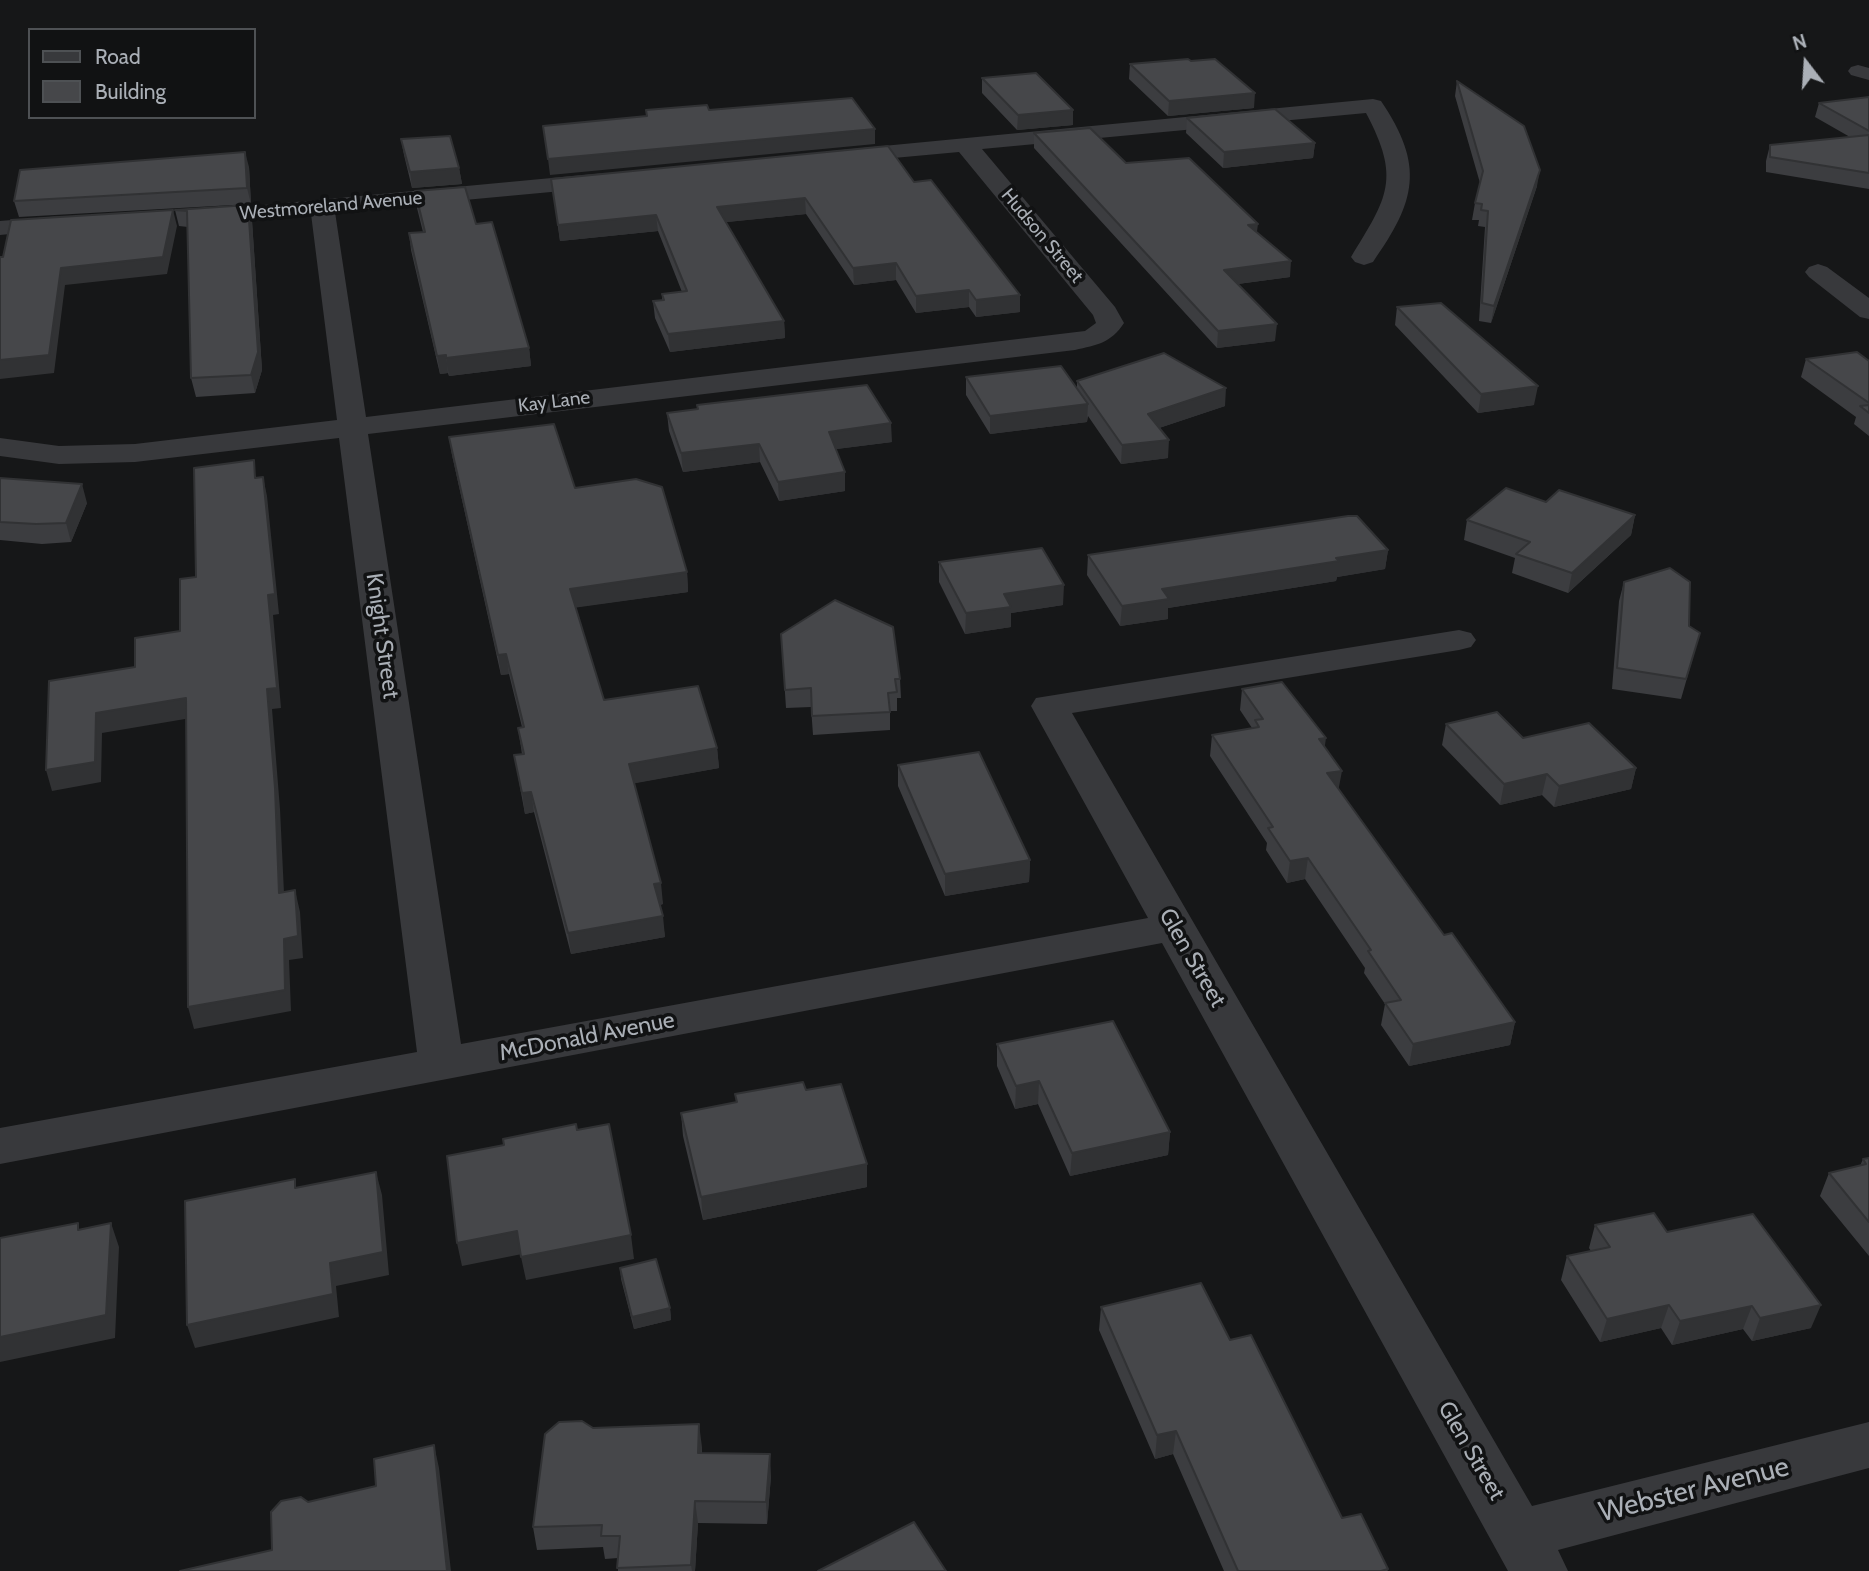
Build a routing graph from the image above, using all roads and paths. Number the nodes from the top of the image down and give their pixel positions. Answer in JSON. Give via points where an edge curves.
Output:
{"nodes":[{"id":1,"x":965,"y":144,"type":"junction"},
{"id":2,"x":814,"y":159,"type":"edge"},
{"id":3,"x":623,"y":178,"type":"edge"},
{"id":4,"x":322,"y":207,"type":"junction"},
{"id":5,"x":176,"y":218,"type":"edge"},
{"id":6,"x":81,"y":222,"type":"edge"},
{"id":7,"x":0,"y":228,"type":"edge"},
{"id":8,"x":1364,"y":257,"type":"dead end"},
{"id":9,"x":1818,"y":272,"type":"dead end"},
{"id":10,"x":1869,"y":311,"type":"edge"},
{"id":11,"x":1105,"y":331,"type":"joint"},
{"id":12,"x":354,"y":425,"type":"junction"},
{"id":13,"x":0,"y":447,"type":"edge"},
{"id":14,"x":1459,"y":640,"type":"dead end"},
{"id":15,"x":1175,"y":927,"type":"junction"},
{"id":16,"x":441,"y":1064,"type":"junction"},
{"id":17,"x":0,"y":1146,"type":"edge"},
{"id":18,"x":1869,"y":1445,"type":"edge"},
{"id":19,"x":1529,"y":1553,"type":"edge"}],
"edges":[{"from":1,"to":2,"type":"street"},
{"from":1,"to":8,"type":"street","via":[[1373,106],[1394,142],[1401,181],[1387,218]]},
{"from":1,"to":11,"type":"street","name":"Hudson Street","via":[[1106,313],[1110,323]]},
{"from":3,"to":4,"type":"street","name":"Westmoreland Avenue"},
{"from":4,"to":5,"type":"street","name":"Westmoreland Avenue"},
{"from":4,"to":12,"type":"street","name":"Knight Street"},
{"from":6,"to":7,"type":"street"},
{"from":9,"to":10,"type":"street"},
{"from":11,"to":12,"type":"street","name":"Kay Lane","via":[[1075,342]]},
{"from":12,"to":13,"type":"street","name":"Kay Lane","via":[[135,453],[59,455]]},
{"from":12,"to":16,"type":"street","name":"Knight Street"},
{"from":14,"to":15,"type":"street","name":"Glen Street","via":[[1049,706]]},
{"from":15,"to":16,"type":"street","name":"McDonald Avenue"},
{"from":15,"to":19,"type":"street","name":"Glen Street"},
{"from":16,"to":17,"type":"street","name":"McDonald Avenue"},
{"from":18,"to":19,"type":"street","name":"Webster Avenue"}]}
